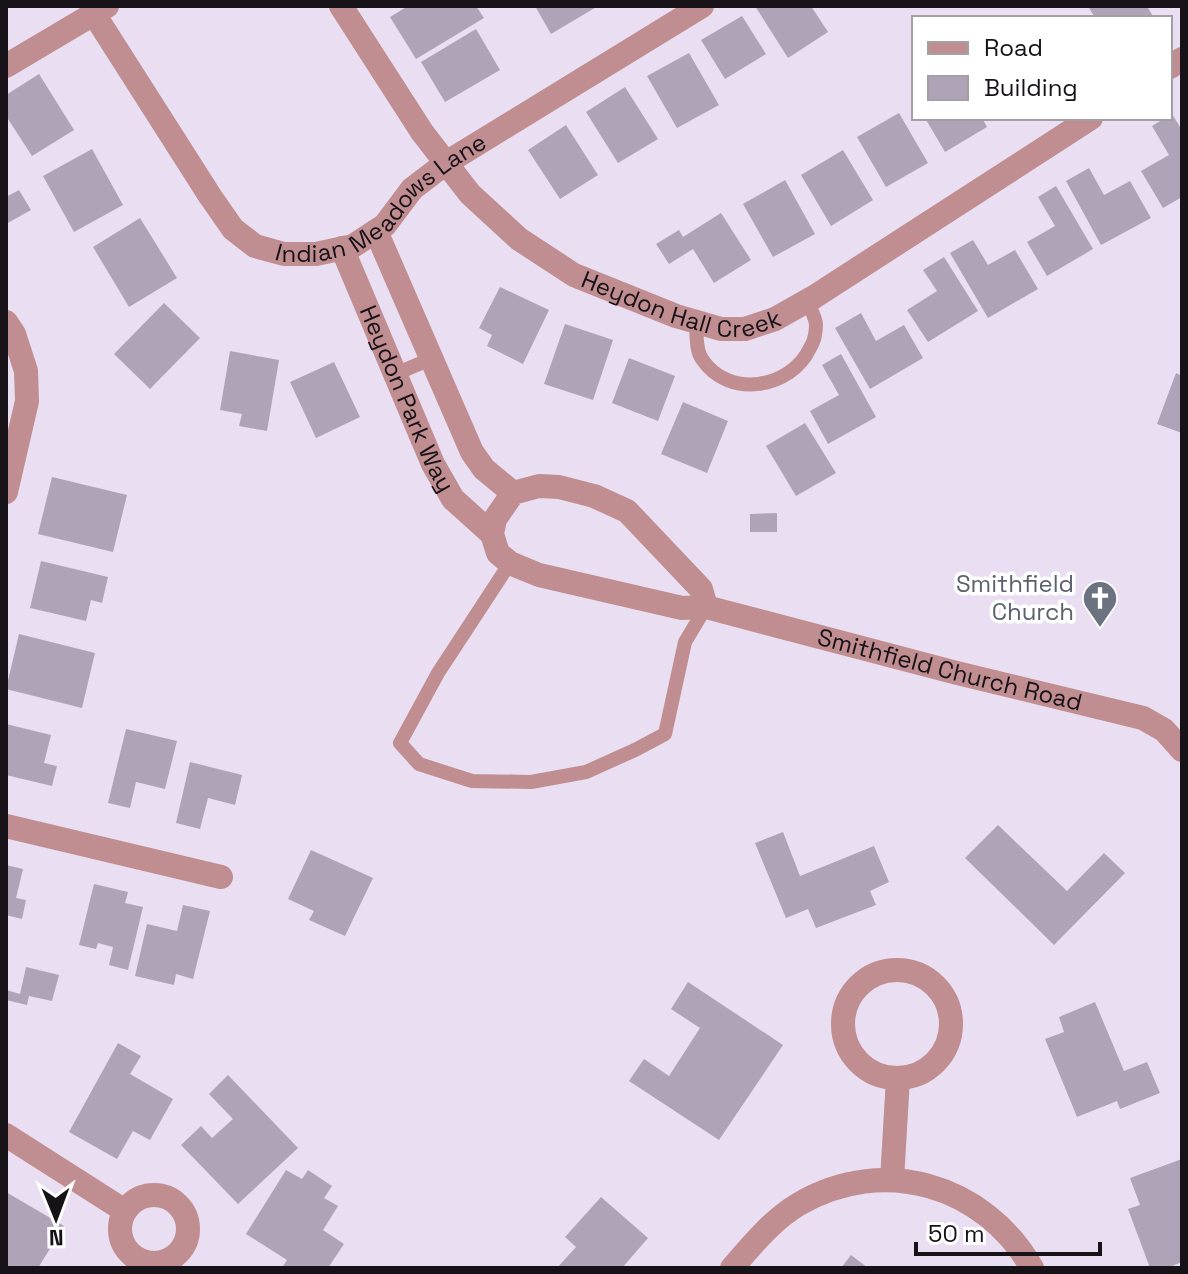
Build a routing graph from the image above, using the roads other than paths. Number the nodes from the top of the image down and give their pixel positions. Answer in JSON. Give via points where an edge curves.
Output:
{"nodes":[{"id":1,"x":341,"y":6,"type":"edge"},
{"id":2,"x":702,"y":6,"type":"edge"},
{"id":3,"x":100,"y":10,"type":"edge"},
{"id":4,"x":6,"y":66,"type":"edge"},
{"id":5,"x":1088,"y":120,"type":"edge"},
{"id":6,"x":446,"y":163,"type":"junction"},
{"id":7,"x":376,"y":231,"type":"junction"},
{"id":8,"x":342,"y":248,"type":"junction"},
{"id":9,"x":807,"y":300,"type":"junction"},
{"id":10,"x":6,"y":322,"type":"edge"},
{"id":11,"x":696,"y":322,"type":"junction"},
{"id":12,"x":431,"y":359,"type":"junction"},
{"id":13,"x":395,"y":374,"type":"junction"},
{"id":14,"x":6,"y":492,"type":"edge"},
{"id":15,"x":513,"y":493,"type":"junction"},
{"id":16,"x":492,"y":534,"type":"junction"},
{"id":17,"x":510,"y":563,"type":"junction"},
{"id":18,"x":706,"y":607,"type":"junction"},
{"id":19,"x":1182,"y":750,"type":"edge"},
{"id":20,"x":6,"y":826,"type":"edge"},
{"id":21,"x":221,"y":877,"type":"dead end"},
{"id":22,"x":898,"y":1078,"type":"junction"},
{"id":23,"x":6,"y":1135,"type":"edge"},
{"id":24,"x":892,"y":1180,"type":"junction"},
{"id":25,"x":125,"y":1211,"type":"dead end"},
{"id":26,"x":732,"y":1268,"type":"edge"},
{"id":27,"x":1032,"y":1268,"type":"edge"}],
"edges":[{"from":1,"to":6,"type":"street","name":"Heydon Hall Creek"},
{"from":2,"to":6,"type":"street","name":"Indian Meadows Lane"},
{"from":3,"to":4,"type":"street"},
{"from":3,"to":8,"type":"street","name":"Indian Meadows Lane","via":[[233,229],[255,246],[284,254]]},
{"from":5,"to":9,"type":"street","name":"Heydon Hall Creek"},
{"from":6,"to":7,"type":"street","name":"Indian Meadows Lane","via":[[412,189]]},
{"from":6,"to":11,"type":"street","name":"Heydon Hall Creek","via":[[470,194],[519,239],[574,275]]},
{"from":7,"to":8,"type":"street","name":"Indian Meadows Lane"},
{"from":7,"to":12,"type":"street","name":"Heydon Park Way"},
{"from":8,"to":13,"type":"street","name":"Heydon Park Way"},
{"from":9,"to":11,"type":"street","name":"Heydon Hall Creek","via":[[745,329]]},
{"from":9,"to":11,"type":"lane","via":[[816,324],[813,342],[793,372],[772,381],[730,382],[710,368],[700,357]]},
{"from":10,"to":14,"type":"street","via":[[26,371],[27,401]]},
{"from":12,"to":13,"type":"lane"},
{"from":12,"to":15,"type":"street","name":"Heydon Park Way","via":[[472,452]]},
{"from":13,"to":16,"type":"street","name":"Heydon Park Way","via":[[453,499]]},
{"from":15,"to":16,"type":"street","via":[[495,519]]},
{"from":15,"to":18,"type":"street","via":[[559,487],[627,511],[701,589]]},
{"from":16,"to":17,"type":"street","via":[[498,553]]},
{"from":17,"to":18,"type":"street","name":"Smithfield Church Road","via":[[539,575],[667,605]]},
{"from":17,"to":18,"type":"lane","via":[[438,673],[400,743],[419,764],[472,781],[531,782],[586,772],[665,734],[685,642]]},
{"from":18,"to":19,"type":"street","name":"Smithfield Church Road","via":[[1143,718],[1164,730]]},
{"from":20,"to":21,"type":"street"},
{"from":22,"to":22,"type":"street","via":[[877,1074],[859,1062],[847,1045],[843,1024],[858,985],[876,973],[897,969],[918,973],[936,985],[948,1002],[952,1023],[948,1044],[936,1062],[919,1074]]},
{"from":22,"to":24,"type":"street"},
{"from":23,"to":25,"type":"street"},
{"from":24,"to":26,"type":"street","via":[[849,1183],[800,1204],[758,1238]]},
{"from":24,"to":27,"type":"street","via":[[933,1187],[986,1214],[1011,1237]]}]}
